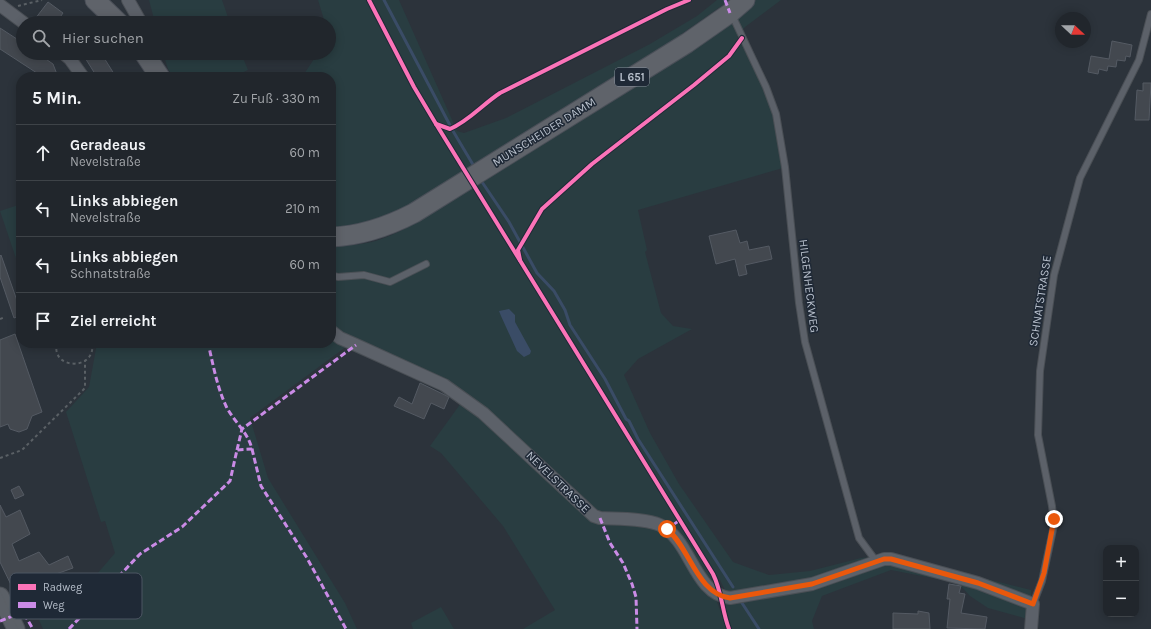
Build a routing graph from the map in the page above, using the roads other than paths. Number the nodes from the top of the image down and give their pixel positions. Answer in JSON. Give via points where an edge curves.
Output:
{"nodes":[{"id":1,"x":95,"y":0,"type":"edge"},
{"id":2,"x":128,"y":0,"type":"edge"},
{"id":3,"x":745,"y":0,"type":"edge"},
{"id":4,"x":2,"y":7,"type":"edge"},
{"id":5,"x":730,"y":13,"type":"junction"},
{"id":6,"x":1151,"y":14,"type":"edge"},
{"id":7,"x":112,"y":16,"type":"edge"},
{"id":8,"x":137,"y":16,"type":"edge"},
{"id":9,"x":16,"y":17,"type":"edge"},
{"id":10,"x":71,"y":60,"type":"edge"},
{"id":11,"x":149,"y":60,"type":"edge"},
{"id":12,"x":79,"y":72,"type":"edge"},
{"id":13,"x":157,"y":72,"type":"edge"},
{"id":14,"x":336,"y":237,"type":"edge"},
{"id":15,"x":426,"y":264,"type":"dead end"},
{"id":16,"x":336,"y":276,"type":"edge"},
{"id":17,"x":336,"y":335,"type":"edge"},
{"id":18,"x":876,"y":561,"type":"junction"},
{"id":19,"x":0,"y":596,"type":"edge"},
{"id":20,"x":1033,"y":604,"type":"junction"},
{"id":21,"x":10,"y":617,"type":"edge"},
{"id":22,"x":11,"y":619,"type":"edge"},
{"id":23,"x":16,"y":629,"type":"edge"},
{"id":24,"x":1031,"y":629,"type":"edge"}],
"edges":[{"from":1,"to":7,"type":"main road"},
{"from":2,"to":8,"type":"street"},
{"from":3,"to":5,"type":"main road","name":"MUNSCHEIDER DAMM","number":"L 651"},
{"from":4,"to":9,"type":"street"},
{"from":5,"to":14,"type":"main road","name":"MUNSCHEIDER DAMM","number":"L 651","via":[[687,43],[414,213],[374,231]]},
{"from":5,"to":18,"type":"lane","name":"HILGENHECKWEG","via":[[766,87],[776,114],[785,167],[805,342],[859,538]]},
{"from":6,"to":20,"type":"lane","name":"SCHNATSTRASSE","via":[[1139,60],[1080,178],[1054,275],[1040,371],[1038,435],[1054,525],[1043,577]]},
{"from":10,"to":12,"type":"street"},
{"from":11,"to":13,"type":"main road"},
{"from":15,"to":16,"type":"lane","via":[[390,282],[364,275]]},
{"from":17,"to":18,"type":"street","name":"NEVELSTRASSE","via":[[444,385],[478,409],[594,516],[649,522],[667,529],[678,540],[708,588],[721,596],[730,598],[812,584]]},
{"from":18,"to":20,"type":"street","name":"NEVELSTRASSE","via":[[891,559],[978,583]]},
{"from":19,"to":21,"type":"main road"},
{"from":20,"to":24,"type":"street"},
{"from":22,"to":23,"type":"main road"}]}
